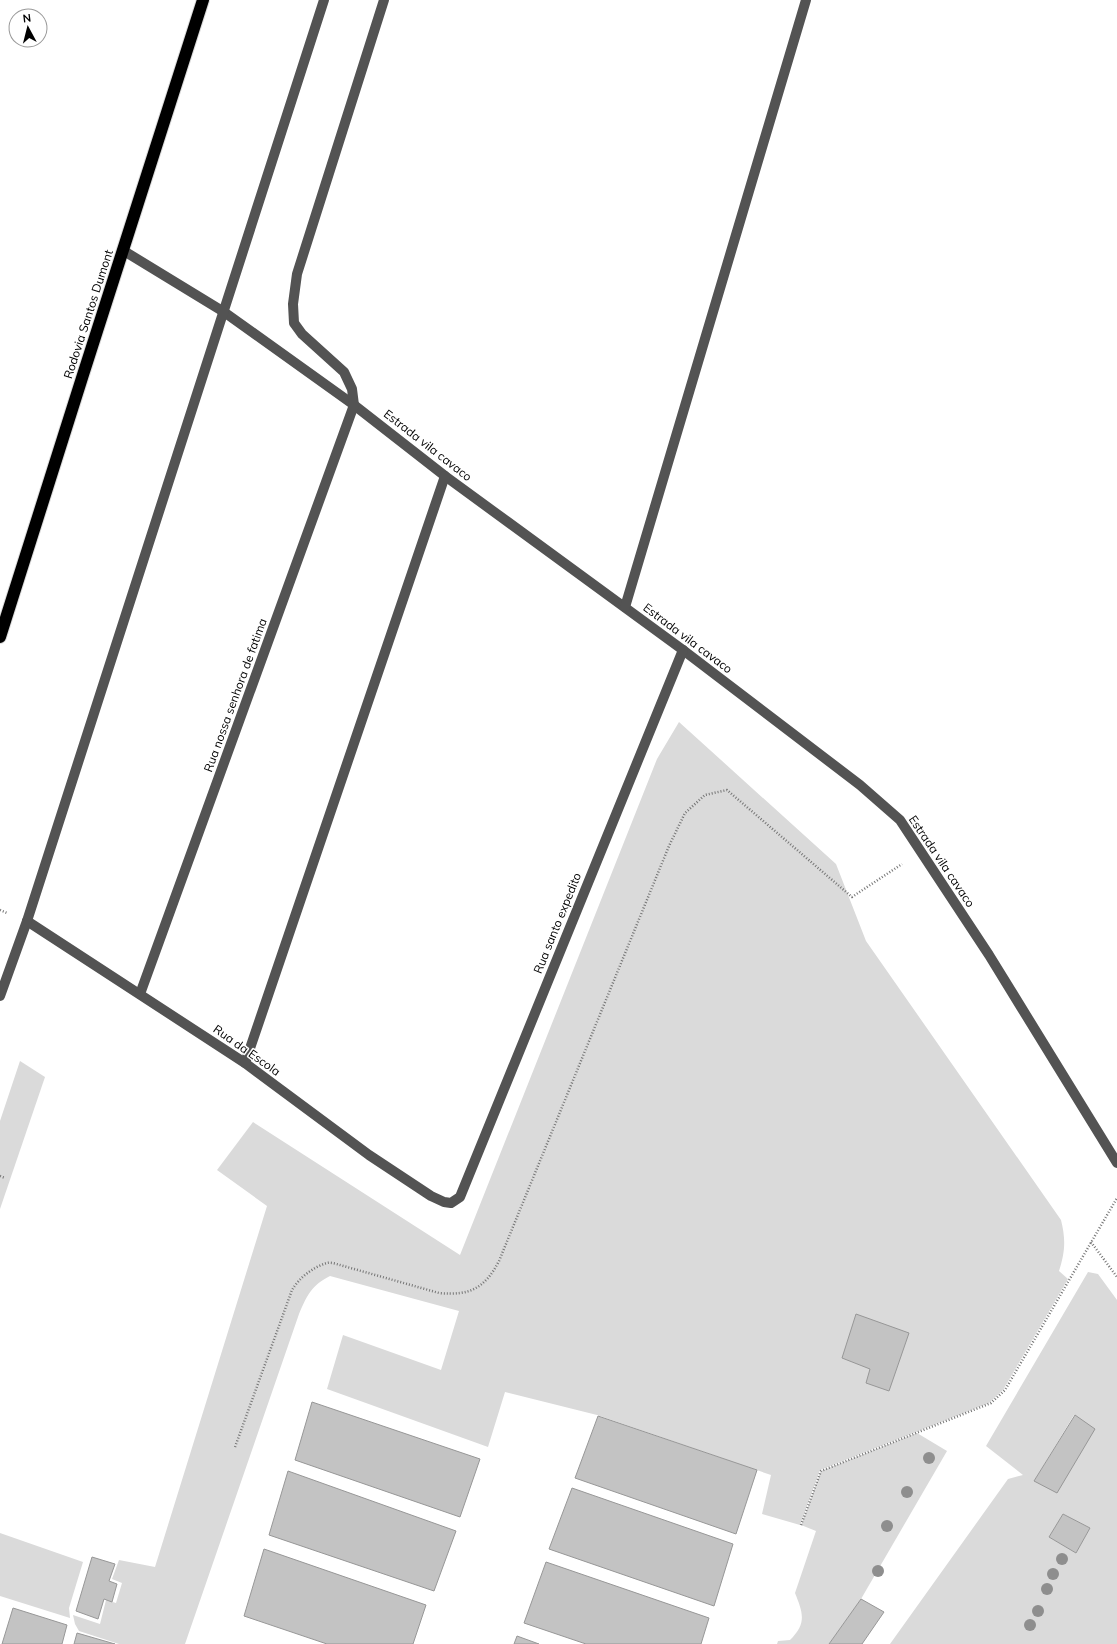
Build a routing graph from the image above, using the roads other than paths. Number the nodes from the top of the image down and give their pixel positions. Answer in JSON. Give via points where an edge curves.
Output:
{"nodes":[{"id":1,"x":202,"y":0,"type":"edge"},
{"id":2,"x":324,"y":0,"type":"edge"},
{"id":3,"x":384,"y":0,"type":"edge"},
{"id":4,"x":806,"y":0,"type":"edge"},
{"id":5,"x":124,"y":251,"type":"junction"},
{"id":6,"x":224,"y":312,"type":"junction"},
{"id":7,"x":354,"y":405,"type":"junction"},
{"id":8,"x":445,"y":476,"type":"junction"},
{"id":9,"x":625,"y":607,"type":"junction"},
{"id":10,"x":0,"y":637,"type":"edge"},
{"id":11,"x":683,"y":650,"type":"junction"},
{"id":12,"x":26,"y":921,"type":"junction"},
{"id":13,"x":140,"y":994,"type":"junction"},
{"id":14,"x":0,"y":996,"type":"edge"},
{"id":15,"x":245,"y":1064,"type":"junction"},
{"id":16,"x":1117,"y":1163,"type":"edge"},
{"id":17,"x":451,"y":1203,"type":"joint"}],
"edges":[{"from":1,"to":5,"type":"highway","name":"Rodovia Santos Dumont"},
{"from":2,"to":6,"type":"street"},
{"from":3,"to":7,"type":"street","via":[[297,274],[293,304],[294,323],[302,334],[344,372],[352,389]]},
{"from":4,"to":9,"type":"street"},
{"from":5,"to":6,"type":"street","name":"Estrada vila cavaco"},
{"from":5,"to":10,"type":"highway","name":"Rodovia Santos Dumont"},
{"from":6,"to":7,"type":"street","name":"Estrada vila cavaco"},
{"from":6,"to":12,"type":"street"},
{"from":7,"to":8,"type":"street","name":"Estrada vila cavaco"},
{"from":7,"to":13,"type":"street","name":"Rua nossa senhora de fatima"},
{"from":8,"to":9,"type":"street","name":"Estrada vila cavaco"},
{"from":8,"to":15,"type":"street"},
{"from":9,"to":11,"type":"street","name":"Estrada vila cavaco"},
{"from":11,"to":16,"type":"street","name":"Estrada vila cavaco","via":[[860,785],[900,820],[989,955]]},
{"from":11,"to":17,"type":"street","name":"Rua santo expedito","via":[[460,1197]]},
{"from":12,"to":13,"type":"street","name":"Rua da Escola"},
{"from":12,"to":14,"type":"street"},
{"from":13,"to":15,"type":"street","name":"Rua da Escola"},
{"from":15,"to":17,"type":"street","name":"Rua da Escola","via":[[400,1176],[431,1196]]}]}
